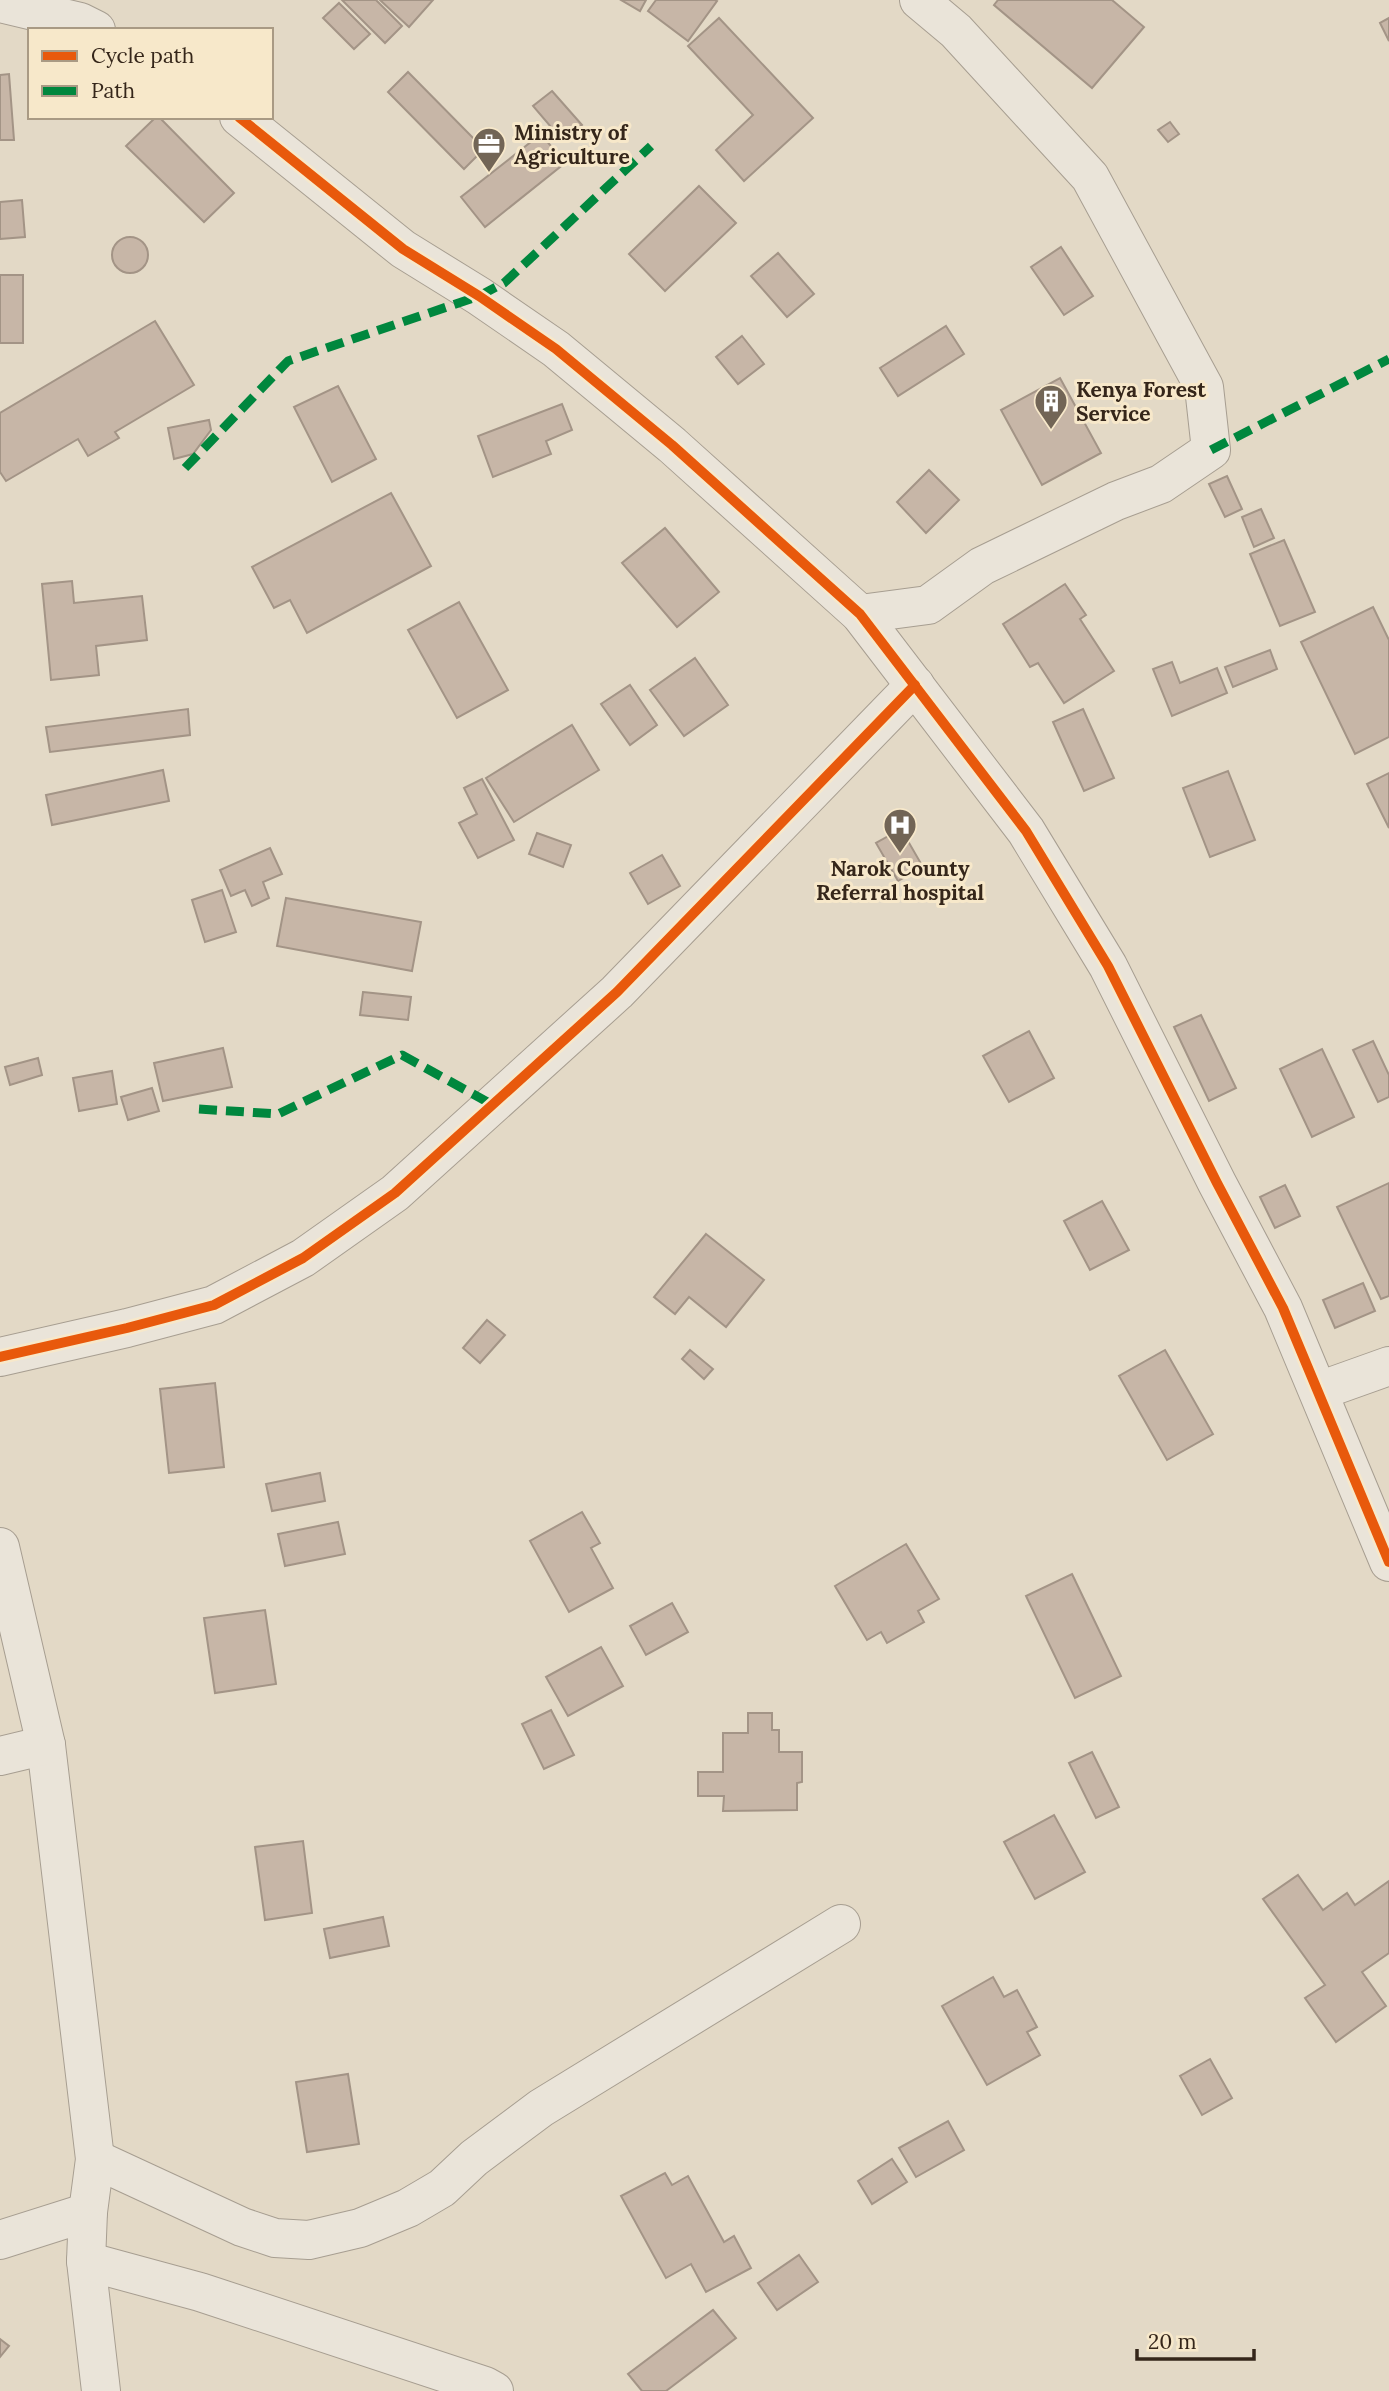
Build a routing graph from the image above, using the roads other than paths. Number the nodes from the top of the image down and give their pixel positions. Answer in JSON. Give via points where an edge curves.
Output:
{"nodes":[{"id":1,"x":919,"y":0,"type":"edge"},
{"id":2,"x":0,"y":4,"type":"edge"},
{"id":3,"x":92,"y":28,"type":"edge"},
{"id":4,"x":241,"y":119,"type":"edge"},
{"id":5,"x":860,"y":614,"type":"junction"},
{"id":6,"x":915,"y":685,"type":"junction"},
{"id":7,"x":0,"y":1357,"type":"edge"},
{"id":8,"x":1389,"y":1366,"type":"edge"},
{"id":9,"x":1319,"y":1391,"type":"junction"},
{"id":10,"x":0,"y":1547,"type":"edge"},
{"id":11,"x":1389,"y":1562,"type":"edge"},
{"id":12,"x":46,"y":1745,"type":"junction"},
{"id":13,"x":0,"y":1756,"type":"edge"},
{"id":14,"x":841,"y":1924,"type":"dead end"},
{"id":15,"x":95,"y":2159,"type":"junction"},
{"id":16,"x":88,"y":2212,"type":"junction"},
{"id":17,"x":0,"y":2240,"type":"edge"},
{"id":18,"x":86,"y":2260,"type":"junction"},
{"id":19,"x":101,"y":2391,"type":"edge"},
{"id":20,"x":494,"y":2391,"type":"edge"}],
"edges":[{"from":1,"to":5,"type":"street","via":[[956,31],[1090,177],[1204,387],[1211,450],[1161,484],[982,566],[928,605]]},
{"from":2,"to":3,"type":"street"},
{"from":4,"to":5,"type":"street","via":[[403,249],[556,349]]},
{"from":5,"to":6,"type":"street"},
{"from":6,"to":7,"type":"street","via":[[617,992],[395,1193],[303,1258],[214,1304]]},
{"from":6,"to":9,"type":"street","via":[[1026,831],[1108,966],[1283,1308]]},
{"from":8,"to":9,"type":"street"},
{"from":9,"to":11,"type":"street"},
{"from":10,"to":12,"type":"street"},
{"from":12,"to":13,"type":"street"},
{"from":12,"to":15,"type":"street"},
{"from":14,"to":15,"type":"street","via":[[541,2108],[442,2188],[360,2228],[309,2240],[275,2238]]},
{"from":15,"to":16,"type":"street"},
{"from":16,"to":17,"type":"street"},
{"from":16,"to":18,"type":"street"},
{"from":18,"to":19,"type":"street"},
{"from":18,"to":20,"type":"street","via":[[200,2292]]}]}
